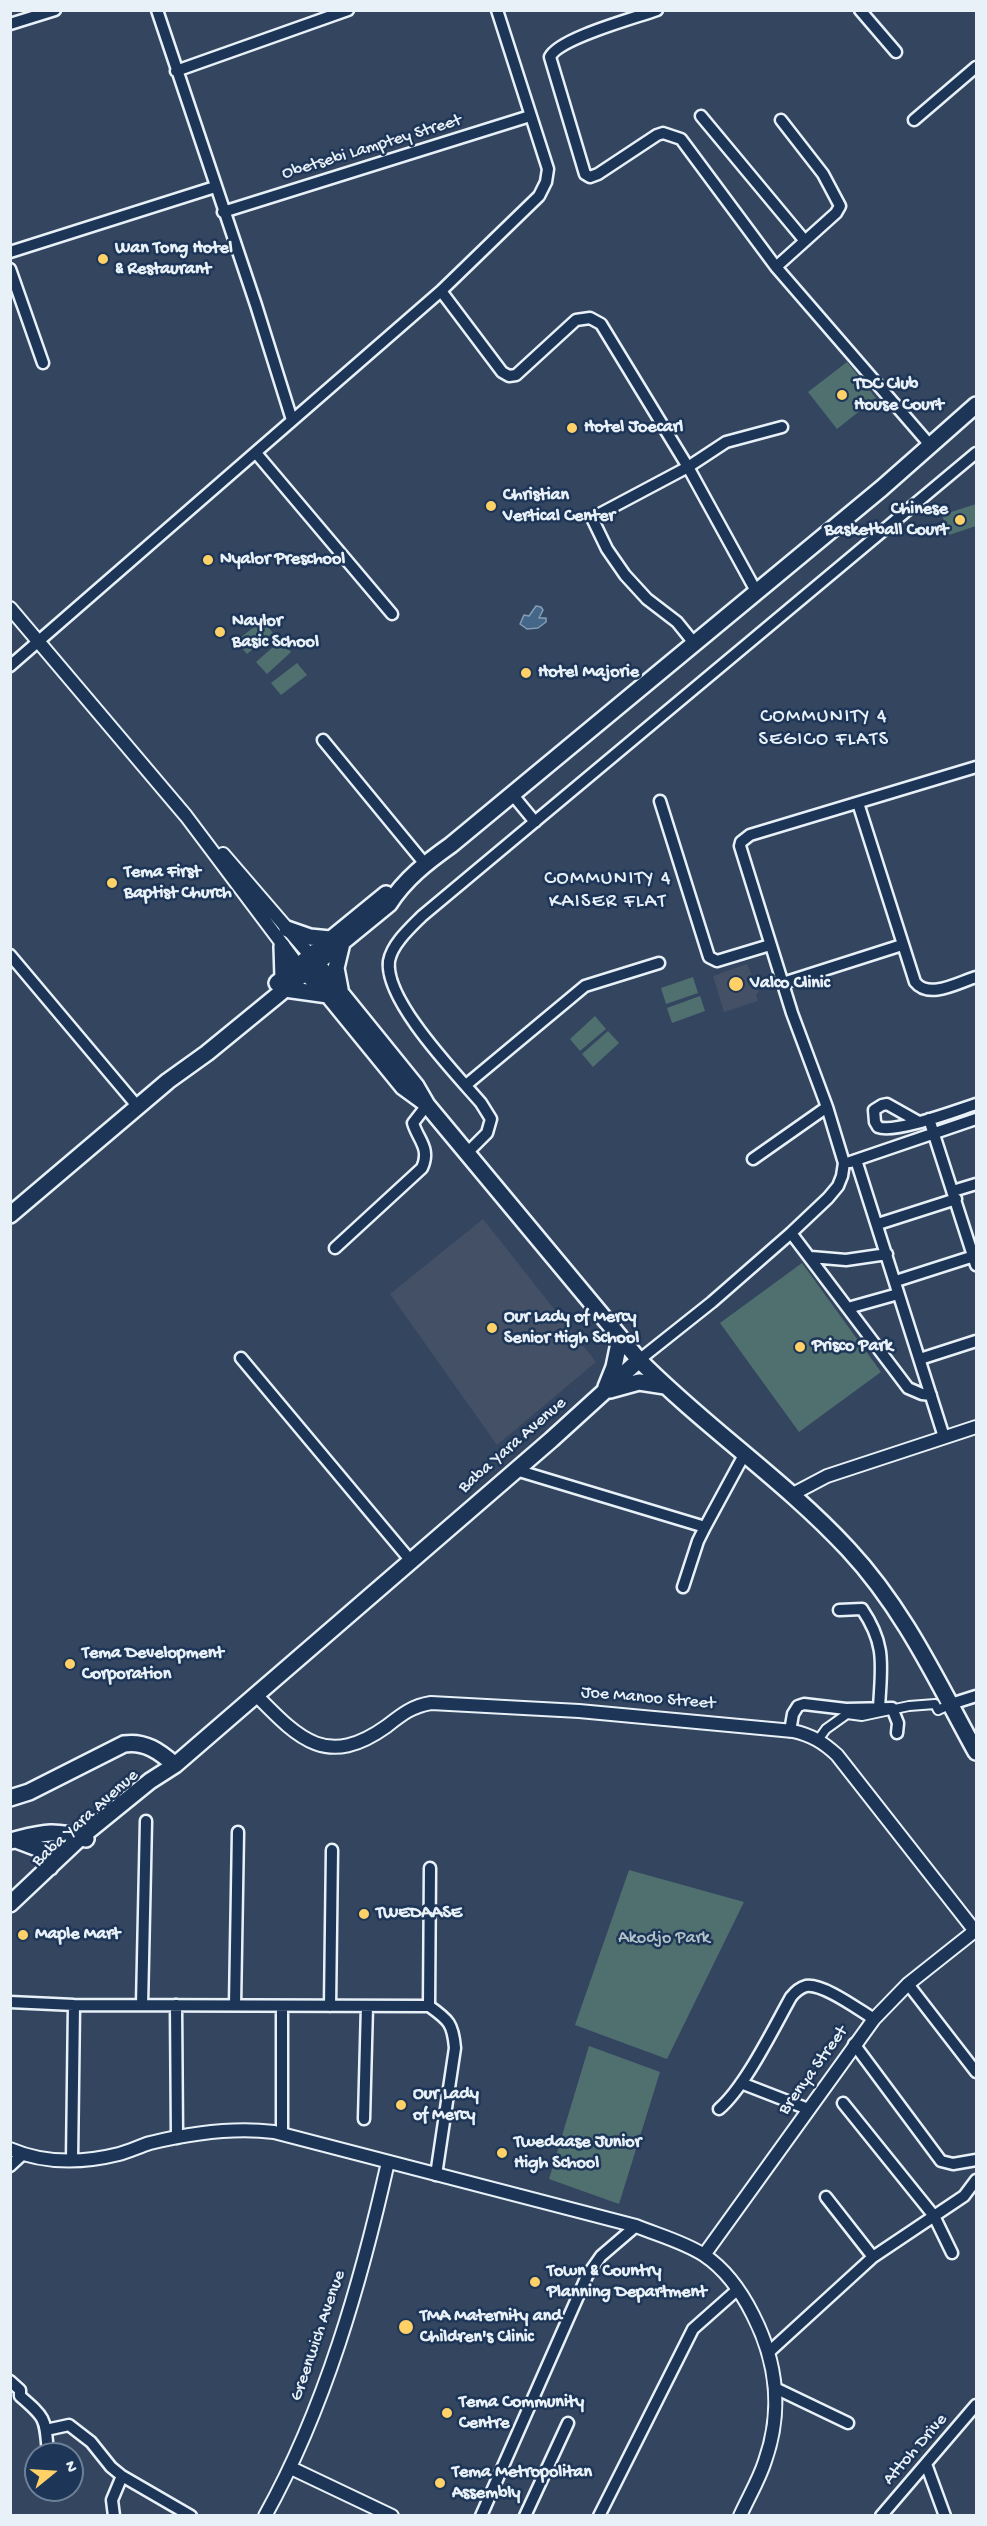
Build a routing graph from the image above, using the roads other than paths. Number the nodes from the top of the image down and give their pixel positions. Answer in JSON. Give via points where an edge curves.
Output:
{"nodes":[{"id":1,"x":55,"y":10,"type":"edge"},
{"id":2,"x":157,"y":10,"type":"edge"},
{"id":3,"x":348,"y":10,"type":"edge"},
{"id":4,"x":497,"y":10,"type":"edge"},
{"id":5,"x":657,"y":10,"type":"edge"},
{"id":6,"x":860,"y":10,"type":"edge"},
{"id":7,"x":330,"y":13,"type":"edge"},
{"id":8,"x":10,"y":24,"type":"edge"},
{"id":9,"x":896,"y":52,"type":"dead end"},
{"id":10,"x":976,"y":67,"type":"edge"},
{"id":11,"x":176,"y":71,"type":"junction"},
{"id":12,"x":530,"y":116,"type":"junction"},
{"id":13,"x":701,"y":116,"type":"dead end"},
{"id":14,"x":781,"y":120,"type":"dead end"},
{"id":15,"x":914,"y":120,"type":"dead end"},
{"id":16,"x":215,"y":187,"type":"junction"},
{"id":17,"x":223,"y":212,"type":"junction"},
{"id":18,"x":805,"y":241,"type":"junction"},
{"id":19,"x":10,"y":252,"type":"edge"},
{"id":20,"x":776,"y":267,"type":"junction"},
{"id":21,"x":10,"y":269,"type":"edge"},
{"id":22,"x":441,"y":291,"type":"junction"},
{"id":23,"x":44,"y":363,"type":"dead end"},
{"id":24,"x":976,"y":405,"type":"edge"},
{"id":25,"x":292,"y":420,"type":"junction"},
{"id":26,"x":782,"y":427,"type":"dead end"},
{"id":27,"x":930,"y":445,"type":"junction"},
{"id":28,"x":256,"y":453,"type":"junction"},
{"id":29,"x":975,"y":458,"type":"edge"},
{"id":30,"x":688,"y":467,"type":"junction"},
{"id":31,"x":756,"y":591,"type":"junction"},
{"id":32,"x":10,"y":608,"type":"edge"},
{"id":33,"x":392,"y":614,"type":"dead end"},
{"id":34,"x":38,"y":643,"type":"junction"},
{"id":35,"x":694,"y":643,"type":"junction"},
{"id":36,"x":10,"y":666,"type":"edge"},
{"id":37,"x":323,"y":740,"type":"dead end"},
{"id":38,"x":976,"y":768,"type":"edge"},
{"id":39,"x":512,"y":795,"type":"junction"},
{"id":40,"x":660,"y":801,"type":"dead end"},
{"id":41,"x":858,"y":803,"type":"junction"},
{"id":42,"x":186,"y":816,"type":"junction"},
{"id":43,"x":535,"y":822,"type":"junction"},
{"id":44,"x":425,"y":864,"type":"junction"},
{"id":45,"x":287,"y":928,"type":"junction"},
{"id":46,"x":336,"y":941,"type":"junction"},
{"id":47,"x":771,"y":945,"type":"junction"},
{"id":48,"x":902,"y":945,"type":"junction"},
{"id":49,"x":282,"y":946,"type":"junction"},
{"id":50,"x":10,"y":955,"type":"edge"},
{"id":51,"x":659,"y":963,"type":"dead end"},
{"id":52,"x":308,"y":964,"type":"junction"},
{"id":53,"x":976,"y":977,"type":"edge"},
{"id":54,"x":783,"y":982,"type":"junction"},
{"id":55,"x":284,"y":983,"type":"junction"},
{"id":56,"x":334,"y":992,"type":"junction"},
{"id":57,"x":466,"y":1085,"type":"junction"},
{"id":58,"x":976,"y":1104,"type":"edge"},
{"id":59,"x":428,"y":1105,"type":"junction"},
{"id":60,"x":138,"y":1107,"type":"junction"},
{"id":61,"x":827,"y":1107,"type":"junction"},
{"id":62,"x":976,"y":1119,"type":"edge"},
{"id":63,"x":933,"y":1133,"type":"junction"},
{"id":64,"x":467,"y":1153,"type":"junction"},
{"id":65,"x":753,"y":1159,"type":"dead end"},
{"id":66,"x":856,"y":1160,"type":"junction"},
{"id":67,"x":844,"y":1163,"type":"junction"},
{"id":68,"x":976,"y":1184,"type":"edge"},
{"id":69,"x":954,"y":1195,"type":"junction"},
{"id":70,"x":10,"y":1215,"type":"edge"},
{"id":71,"x":878,"y":1224,"type":"junction"},
{"id":72,"x":791,"y":1233,"type":"junction"},
{"id":73,"x":335,"y":1248,"type":"dead end"},
{"id":74,"x":974,"y":1253,"type":"edge"},
{"id":75,"x":887,"y":1254,"type":"junction"},
{"id":76,"x":811,"y":1257,"type":"junction"},
{"id":77,"x":896,"y":1281,"type":"junction"},
{"id":78,"x":898,"y":1294,"type":"junction"},
{"id":79,"x":848,"y":1308,"type":"junction"},
{"id":80,"x":620,"y":1338,"type":"junction"},
{"id":81,"x":976,"y":1341,"type":"edge"},
{"id":82,"x":241,"y":1358,"type":"dead end"},
{"id":83,"x":920,"y":1359,"type":"junction"},
{"id":84,"x":639,"y":1360,"type":"junction"},
{"id":85,"x":665,"y":1386,"type":"junction"},
{"id":86,"x":602,"y":1394,"type":"junction"},
{"id":87,"x":931,"y":1395,"type":"junction"},
{"id":88,"x":976,"y":1428,"type":"edge"},
{"id":89,"x":944,"y":1437,"type":"junction"},
{"id":90,"x":744,"y":1455,"type":"junction"},
{"id":91,"x":516,"y":1470,"type":"junction"},
{"id":92,"x":791,"y":1495,"type":"junction"},
{"id":93,"x":705,"y":1527,"type":"junction"},
{"id":94,"x":411,"y":1561,"type":"junction"},
{"id":95,"x":683,"y":1587,"type":"dead end"},
{"id":96,"x":839,"y":1610,"type":"dead end"},
{"id":97,"x":256,"y":1695,"type":"junction"},
{"id":98,"x":976,"y":1696,"type":"edge"},
{"id":99,"x":951,"y":1704,"type":"junction"},
{"id":100,"x":879,"y":1709,"type":"junction"},
{"id":101,"x":895,"y":1711,"type":"junction"},
{"id":102,"x":790,"y":1731,"type":"junction"},
{"id":103,"x":897,"y":1734,"type":"dead end"},
{"id":104,"x":818,"y":1740,"type":"junction"},
{"id":105,"x":976,"y":1752,"type":"edge"},
{"id":106,"x":175,"y":1765,"type":"junction"},
{"id":107,"x":10,"y":1798,"type":"edge"},
{"id":108,"x":146,"y":1821,"type":"dead end"},
{"id":109,"x":238,"y":1832,"type":"dead end"},
{"id":110,"x":86,"y":1839,"type":"junction"},
{"id":111,"x":13,"y":1840,"type":"edge"},
{"id":112,"x":332,"y":1850,"type":"dead end"},
{"id":113,"x":50,"y":1867,"type":"junction"},
{"id":114,"x":430,"y":1868,"type":"dead end"},
{"id":115,"x":10,"y":1904,"type":"edge"},
{"id":116,"x":10,"y":1915,"type":"edge"},
{"id":117,"x":976,"y":1930,"type":"edge"},
{"id":118,"x":908,"y":1984,"type":"junction"},
{"id":119,"x":10,"y":2002,"type":"edge"},
{"id":120,"x":74,"y":2005,"type":"junction"},
{"id":121,"x":142,"y":2005,"type":"junction"},
{"id":122,"x":176,"y":2005,"type":"junction"},
{"id":123,"x":235,"y":2005,"type":"junction"},
{"id":124,"x":282,"y":2006,"type":"junction"},
{"id":125,"x":330,"y":2006,"type":"junction"},
{"id":126,"x":367,"y":2006,"type":"junction"},
{"id":127,"x":429,"y":2006,"type":"junction"},
{"id":128,"x":874,"y":2019,"type":"junction"},
{"id":129,"x":854,"y":2044,"type":"junction"},
{"id":130,"x":976,"y":2072,"type":"edge"},
{"id":131,"x":741,"y":2083,"type":"junction"},
{"id":132,"x":843,"y":2103,"type":"dead end"},
{"id":133,"x":719,"y":2109,"type":"dead end"},
{"id":134,"x":808,"y":2109,"type":"junction"},
{"id":135,"x":364,"y":2119,"type":"dead end"},
{"id":136,"x":282,"y":2134,"type":"junction"},
{"id":137,"x":177,"y":2138,"type":"junction"},
{"id":138,"x":10,"y":2148,"type":"edge"},
{"id":139,"x":24,"y":2154,"type":"junction"},
{"id":140,"x":72,"y":2160,"type":"junction"},
{"id":141,"x":976,"y":2160,"type":"edge"},
{"id":142,"x":388,"y":2162,"type":"junction"},
{"id":143,"x":10,"y":2166,"type":"edge"},
{"id":144,"x":436,"y":2175,"type":"junction"},
{"id":145,"x":976,"y":2180,"type":"edge"},
{"id":146,"x":826,"y":2197,"type":"dead end"},
{"id":147,"x":934,"y":2216,"type":"junction"},
{"id":148,"x":636,"y":2226,"type":"junction"},
{"id":149,"x":952,"y":2253,"type":"dead end"},
{"id":150,"x":704,"y":2255,"type":"junction"},
{"id":151,"x":873,"y":2258,"type":"junction"},
{"id":152,"x":737,"y":2290,"type":"junction"},
{"id":153,"x":769,"y":2352,"type":"junction"},
{"id":154,"x":10,"y":2381,"type":"edge"},
{"id":155,"x":775,"y":2388,"type":"junction"},
{"id":156,"x":976,"y":2405,"type":"edge"},
{"id":157,"x":848,"y":2423,"type":"dead end"},
{"id":158,"x":568,"y":2424,"type":"dead end"},
{"id":159,"x":46,"y":2430,"type":"junction"},
{"id":160,"x":47,"y":2442,"type":"edge"},
{"id":161,"x":926,"y":2463,"type":"junction"},
{"id":162,"x":291,"y":2468,"type":"junction"},
{"id":163,"x":122,"y":2476,"type":"junction"},
{"id":164,"x":883,"y":2515,"type":"edge"},
{"id":165,"x":114,"y":2516,"type":"edge"},
{"id":166,"x":191,"y":2516,"type":"edge"},
{"id":167,"x":265,"y":2516,"type":"edge"},
{"id":168,"x":392,"y":2516,"type":"edge"},
{"id":169,"x":481,"y":2516,"type":"edge"},
{"id":170,"x":525,"y":2516,"type":"edge"},
{"id":171,"x":599,"y":2516,"type":"edge"},
{"id":172,"x":740,"y":2516,"type":"edge"},
{"id":173,"x":945,"y":2516,"type":"edge"}],
"edges":[{"from":1,"to":8,"type":"street"},
{"from":2,"to":11,"type":"street"},
{"from":3,"to":7,"type":"street"},
{"from":4,"to":12,"type":"street"},
{"from":5,"to":20,"type":"street","via":[[574,39],[550,57],[585,174],[598,174],[657,135],[681,139]]},
{"from":6,"to":9,"type":"street"},
{"from":7,"to":11,"type":"street"},
{"from":10,"to":15,"type":"street"},
{"from":11,"to":16,"type":"street"},
{"from":12,"to":17,"type":"street","name":"Obetsebi Lamptey Street"},
{"from":12,"to":22,"type":"street","via":[[548,169],[542,190]]},
{"from":13,"to":18,"type":"street"},
{"from":14,"to":18,"type":"street","via":[[823,174],[839,202],[836,213]]},
{"from":16,"to":17,"type":"street"},
{"from":16,"to":19,"type":"street"},
{"from":17,"to":25,"type":"street"},
{"from":18,"to":20,"type":"street"},
{"from":20,"to":27,"type":"street"},
{"from":21,"to":23,"type":"street"},
{"from":22,"to":25,"type":"street"},
{"from":22,"to":30,"type":"street","via":[[509,376],[516,375],[576,321],[586,317],[598,321]]},
{"from":24,"to":27,"type":"main road"},
{"from":25,"to":28,"type":"street"},
{"from":26,"to":30,"type":"street","via":[[726,442]]},
{"from":27,"to":31,"type":"main road"},
{"from":28,"to":33,"type":"street"},
{"from":28,"to":34,"type":"street"},
{"from":29,"to":43,"type":"street","via":[[777,617]]},
{"from":30,"to":31,"type":"street"},
{"from":30,"to":35,"type":"street","via":[[592,518],[625,575],[647,599],[677,622]]},
{"from":31,"to":35,"type":"main road"},
{"from":32,"to":34,"type":"street"},
{"from":34,"to":36,"type":"street"},
{"from":34,"to":42,"type":"street"},
{"from":35,"to":39,"type":"main road"},
{"from":37,"to":44,"type":"street"},
{"from":38,"to":41,"type":"street"},
{"from":39,"to":43,"type":"street"},
{"from":39,"to":44,"type":"main road"},
{"from":40,"to":47,"type":"street","via":[[709,957],[717,961]]},
{"from":41,"to":47,"type":"street","via":[[750,835],[741,842]]},
{"from":41,"to":48,"type":"street"},
{"from":42,"to":45,"type":"street","via":[[211,839]]},
{"from":42,"to":49,"type":"street"},
{"from":43,"to":57,"type":"street","via":[[411,926],[390,960],[389,974],[398,996]]},
{"from":44,"to":46,"type":"main road","via":[[400,888],[382,896]]},
{"from":45,"to":46,"type":"main road"},
{"from":45,"to":52,"type":"street"},
{"from":46,"to":52,"type":"main road"},
{"from":46,"to":56,"type":"main road"},
{"from":47,"to":54,"type":"street"},
{"from":48,"to":53,"type":"street","via":[[915,982],[924,989],[935,990]]},
{"from":48,"to":54,"type":"street"},
{"from":49,"to":52,"type":"street"},
{"from":49,"to":55,"type":"main road"},
{"from":50,"to":60,"type":"street"},
{"from":51,"to":57,"type":"street","via":[[585,986]]},
{"from":52,"to":55,"type":"main road"},
{"from":52,"to":56,"type":"main road"},
{"from":54,"to":61,"type":"street"},
{"from":55,"to":56,"type":"main road"},
{"from":55,"to":60,"type":"main road","via":[[201,1059]]},
{"from":56,"to":59,"type":"main road","via":[[417,1086]]},
{"from":57,"to":64,"type":"street","via":[[490,1119],[487,1132]]},
{"from":58,"to":63,"type":"street","via":[[924,1120]]},
{"from":59,"to":64,"type":"main road"},
{"from":59,"to":73,"type":"street","via":[[413,1123],[425,1148],[422,1168]]},
{"from":60,"to":70,"type":"main road"},
{"from":61,"to":65,"type":"street"},
{"from":61,"to":67,"type":"street"},
{"from":62,"to":63,"type":"street"},
{"from":63,"to":66,"type":"street"},
{"from":63,"to":69,"type":"street"},
{"from":64,"to":80,"type":"main road"},
{"from":66,"to":67,"type":"street"},
{"from":66,"to":71,"type":"street"},
{"from":67,"to":72,"type":"street","via":[[838,1186]]},
{"from":68,"to":69,"type":"street"},
{"from":69,"to":71,"type":"street"},
{"from":69,"to":74,"type":"street"},
{"from":71,"to":75,"type":"street"},
{"from":72,"to":76,"type":"street"},
{"from":72,"to":84,"type":"street"},
{"from":74,"to":77,"type":"street"},
{"from":75,"to":76,"type":"street","via":[[846,1260]]},
{"from":75,"to":77,"type":"street"},
{"from":76,"to":79,"type":"street"},
{"from":77,"to":78,"type":"street"},
{"from":78,"to":79,"type":"street"},
{"from":78,"to":83,"type":"street"},
{"from":79,"to":87,"type":"street","via":[[909,1388]]},
{"from":80,"to":84,"type":"main road"},
{"from":80,"to":86,"type":"main road","via":[[614,1367]]},
{"from":81,"to":83,"type":"street"},
{"from":82,"to":94,"type":"street"},
{"from":83,"to":87,"type":"street"},
{"from":84,"to":85,"type":"main road"},
{"from":84,"to":86,"type":"main road","name":"Baba Yara Avenue"},
{"from":85,"to":86,"type":"main road","via":[[639,1382]]},
{"from":85,"to":90,"type":"main road"},
{"from":86,"to":91,"type":"main road","name":"Baba Yara Avenue"},
{"from":87,"to":89,"type":"street"},
{"from":88,"to":89,"type":"street"},
{"from":89,"to":92,"type":"street","via":[[828,1476]]},
{"from":90,"to":92,"type":"main road"},
{"from":90,"to":93,"type":"street"},
{"from":91,"to":93,"type":"street"},
{"from":91,"to":94,"type":"main road","name":"Baba Yara Avenue"},
{"from":92,"to":99,"type":"main road","via":[[847,1548],[879,1587],[906,1624]]},
{"from":93,"to":95,"type":"street"},
{"from":94,"to":97,"type":"main road","name":"Baba Yara Avenue"},
{"from":96,"to":100,"type":"street","via":[[862,1609],[873,1625],[882,1655]]},
{"from":97,"to":102,"type":"street","name":"Joe Manoo Street","via":[[301,1737],[320,1746],[344,1747],[368,1738],[419,1704],[431,1703],[579,1711]]},
{"from":97,"to":106,"type":"main road","name":"Baba Yara Avenue"},
{"from":98,"to":99,"type":"street"},
{"from":99,"to":101,"type":"street","via":[[938,1710],[935,1704]]},
{"from":99,"to":105,"type":"main road"},
{"from":100,"to":101,"type":"street"},
{"from":100,"to":102,"type":"street","via":[[804,1704],[793,1714]]},
{"from":101,"to":103,"type":"street"},
{"from":101,"to":104,"type":"street","via":[[847,1714]]},
{"from":102,"to":104,"type":"street","name":"Joe Manoo Street"},
{"from":104,"to":117,"type":"street","name":"Joe Manoo Street","via":[[837,1755]]},
{"from":106,"to":107,"type":"main road","via":[[146,1745],[124,1744]]},
{"from":106,"to":110,"type":"main road","name":"Baba Yara Avenue","via":[[150,1781]]},
{"from":108,"to":121,"type":"street"},
{"from":109,"to":123,"type":"street"},
{"from":110,"to":111,"type":"main road","via":[[51,1831]]},
{"from":110,"to":113,"type":"main road","name":"Baba Yara Avenue"},
{"from":110,"to":116,"type":"main road","name":"Baba Yara Avenue"},
{"from":111,"to":113,"type":"main road","via":[[45,1851]]},
{"from":112,"to":125,"type":"street"},
{"from":113,"to":115,"type":"main road","name":"Baba Yara Avenue"},
{"from":114,"to":127,"type":"street"},
{"from":117,"to":118,"type":"street","name":"Brenya Street"},
{"from":118,"to":128,"type":"street","name":"Brenya Street"},
{"from":118,"to":130,"type":"street"},
{"from":119,"to":120,"type":"street"},
{"from":120,"to":121,"type":"street"},
{"from":120,"to":140,"type":"street"},
{"from":121,"to":122,"type":"street"},
{"from":122,"to":123,"type":"street"},
{"from":122,"to":137,"type":"street"},
{"from":123,"to":124,"type":"street"},
{"from":124,"to":125,"type":"street"},
{"from":124,"to":136,"type":"street"},
{"from":125,"to":126,"type":"street"},
{"from":126,"to":127,"type":"street"},
{"from":126,"to":135,"type":"street"},
{"from":127,"to":144,"type":"street","via":[[448,2019],[456,2048]]},
{"from":128,"to":129,"type":"street","name":"Brenya Street"},
{"from":128,"to":131,"type":"street","via":[[820,1987],[798,1990]]},
{"from":129,"to":134,"type":"street","name":"Brenya Street"},
{"from":129,"to":141,"type":"street","via":[[941,2161],[953,2164]]},
{"from":131,"to":133,"type":"street"},
{"from":131,"to":134,"type":"street"},
{"from":132,"to":147,"type":"street"},
{"from":134,"to":150,"type":"street","name":"Brenya Street"},
{"from":136,"to":137,"type":"street","via":[[249,2129]]},
{"from":136,"to":142,"type":"street"},
{"from":137,"to":140,"type":"street","via":[[120,2154]]},
{"from":138,"to":139,"type":"street"},
{"from":139,"to":140,"type":"street"},
{"from":139,"to":143,"type":"street"},
{"from":142,"to":144,"type":"street"},
{"from":142,"to":162,"type":"street","name":"Greenwich Avenue","via":[[348,2314]]},
{"from":144,"to":148,"type":"street"},
{"from":145,"to":147,"type":"street","via":[[964,2196]]},
{"from":146,"to":151,"type":"street"},
{"from":147,"to":149,"type":"street"},
{"from":147,"to":151,"type":"street"},
{"from":148,"to":150,"type":"street"},
{"from":148,"to":169,"type":"street","via":[[601,2256],[587,2276]]},
{"from":150,"to":152,"type":"street"},
{"from":151,"to":153,"type":"street"},
{"from":152,"to":153,"type":"street","via":[[749,2306]]},
{"from":152,"to":171,"type":"street","via":[[693,2329]]},
{"from":153,"to":155,"type":"street"},
{"from":154,"to":159,"type":"street","via":[[42,2415]]},
{"from":155,"to":157,"type":"street"},
{"from":155,"to":172,"type":"street","via":[[772,2436],[765,2463]]},
{"from":156,"to":161,"type":"street","name":"Attoh Drive"},
{"from":158,"to":170,"type":"street"},
{"from":159,"to":160,"type":"street"},
{"from":159,"to":163,"type":"street","via":[[69,2425],[91,2442]]},
{"from":161,"to":164,"type":"street","name":"Attoh Drive"},
{"from":161,"to":173,"type":"street"},
{"from":162,"to":167,"type":"street","name":"Greenwich Avenue"},
{"from":162,"to":168,"type":"street"},
{"from":163,"to":165,"type":"street","via":[[112,2500]]},
{"from":163,"to":166,"type":"street"}]}
